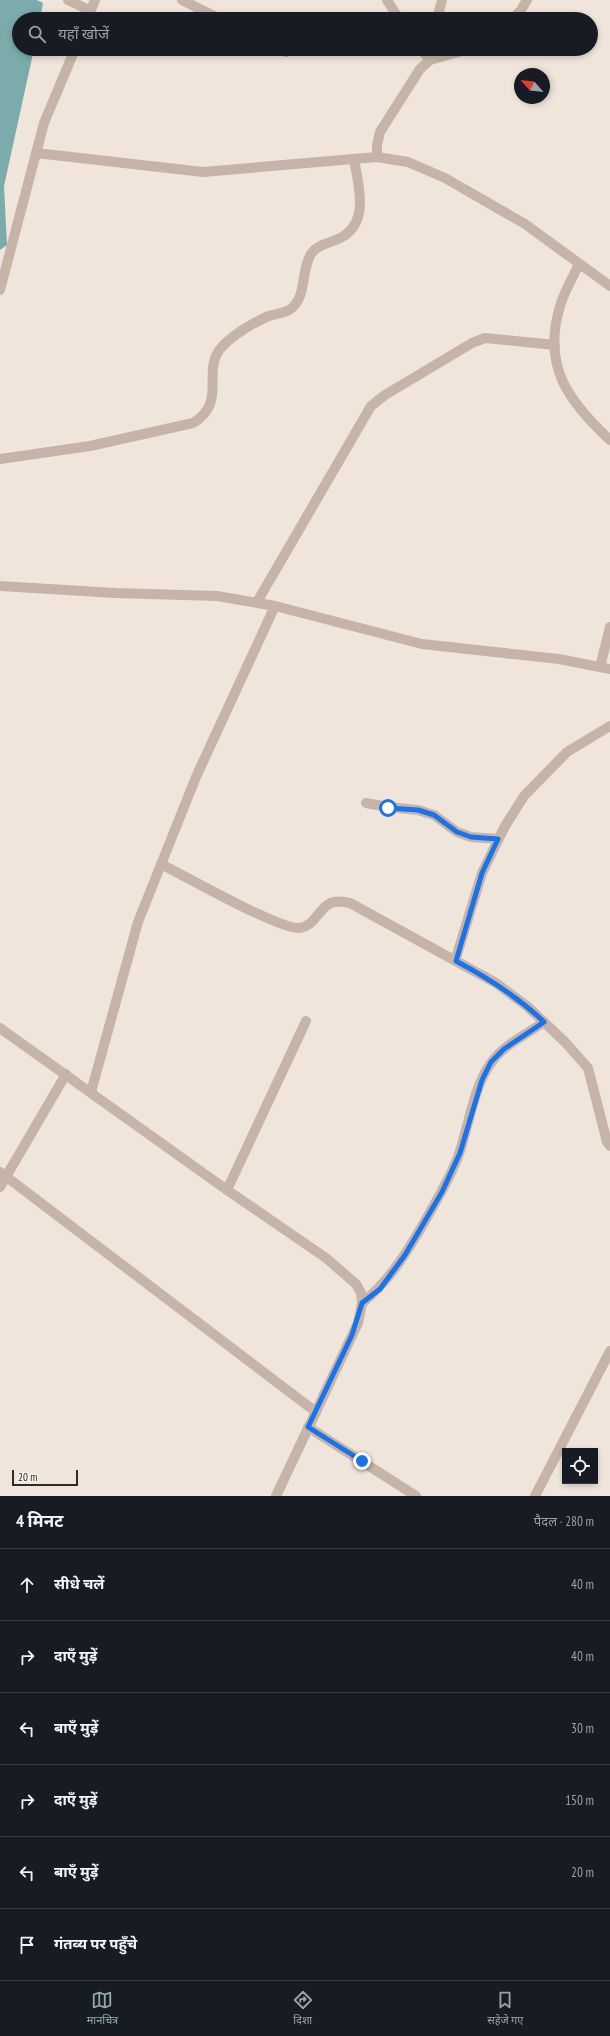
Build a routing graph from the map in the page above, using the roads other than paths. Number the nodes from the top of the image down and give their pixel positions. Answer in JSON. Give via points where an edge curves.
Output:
{"nodes":[{"id":1,"x":68,"y":0,"type":"edge"},
{"id":2,"x":95,"y":0,"type":"edge"},
{"id":3,"x":182,"y":0,"type":"edge"},
{"id":4,"x":387,"y":0,"type":"edge"},
{"id":5,"x":442,"y":0,"type":"edge"},
{"id":6,"x":527,"y":0,"type":"edge"},
{"id":7,"x":85,"y":12,"type":"edge"},
{"id":8,"x":90,"y":12,"type":"edge"},
{"id":9,"x":206,"y":12,"type":"edge"},
{"id":10,"x":395,"y":12,"type":"edge"},
{"id":11,"x":439,"y":12,"type":"edge"},
{"id":12,"x":519,"y":12,"type":"edge"},
{"id":13,"x":72,"y":56,"type":"edge"},
{"id":14,"x":427,"y":56,"type":"edge"},
{"id":15,"x":444,"y":56,"type":"edge"},
{"id":16,"x":430,"y":60,"type":"junction"},
{"id":17,"x":36,"y":153,"type":"junction"},
{"id":18,"x":377,"y":158,"type":"junction"},
{"id":19,"x":354,"y":159,"type":"junction"},
{"id":20,"x":579,"y":264,"type":"junction"},
{"id":21,"x":610,"y":286,"type":"edge"},
{"id":22,"x":0,"y":290,"type":"edge"},
{"id":23,"x":555,"y":345,"type":"junction"},
{"id":24,"x":610,"y":440,"type":"edge"},
{"id":25,"x":0,"y":459,"type":"edge"},
{"id":26,"x":0,"y":586,"type":"edge"},
{"id":27,"x":257,"y":602,"type":"junction"},
{"id":28,"x":274,"y":606,"type":"junction"},
{"id":29,"x":610,"y":626,"type":"edge"},
{"id":30,"x":605,"y":668,"type":"edge"},
{"id":31,"x":610,"y":726,"type":"edge"},
{"id":32,"x":366,"y":803,"type":"dead end"},
{"id":33,"x":498,"y":839,"type":"junction"},
{"id":34,"x":161,"y":864,"type":"junction"},
{"id":35,"x":456,"y":961,"type":"junction"},
{"id":36,"x":306,"y":1021,"type":"dead end"},
{"id":37,"x":544,"y":1022,"type":"junction"},
{"id":38,"x":0,"y":1028,"type":"edge"},
{"id":39,"x":66,"y":1074,"type":"junction"},
{"id":40,"x":91,"y":1092,"type":"junction"},
{"id":41,"x":606,"y":1118,"type":"edge"},
{"id":42,"x":610,"y":1146,"type":"edge"},
{"id":43,"x":4,"y":1174,"type":"edge"},
{"id":44,"x":0,"y":1187,"type":"edge"},
{"id":45,"x":227,"y":1190,"type":"junction"},
{"id":46,"x":362,"y":1303,"type":"junction"},
{"id":47,"x":610,"y":1352,"type":"edge"},
{"id":48,"x":316,"y":1412,"type":"junction"},
{"id":49,"x":308,"y":1427,"type":"junction"},
{"id":50,"x":276,"y":1496,"type":"edge"},
{"id":51,"x":416,"y":1496,"type":"edge"},
{"id":52,"x":535,"y":1496,"type":"edge"}],
"edges":[{"from":1,"to":7,"type":"street"},
{"from":2,"to":8,"type":"street"},
{"from":3,"to":9,"type":"street"},
{"from":4,"to":10,"type":"street"},
{"from":5,"to":11,"type":"street"},
{"from":6,"to":12,"type":"street"},
{"from":13,"to":17,"type":"street","via":[[44,123]]},
{"from":14,"to":16,"type":"street"},
{"from":15,"to":16,"type":"street"},
{"from":16,"to":18,"type":"street","via":[[420,69],[380,132]]},
{"from":17,"to":19,"type":"street","via":[[203,172]]},
{"from":17,"to":22,"type":"street"},
{"from":18,"to":19,"type":"street"},
{"from":18,"to":20,"type":"street","via":[[408,162],[445,178],[525,224]]},
{"from":19,"to":25,"type":"street","via":[[360,202],[358,221],[342,237],[323,244],[311,254],[303,287],[297,302],[289,310],[253,322],[221,347],[215,357],[210,408],[204,416],[193,423],[90,446]]},
{"from":20,"to":21,"type":"street"},
{"from":20,"to":23,"type":"street","via":[[560,305],[554,333]]},
{"from":23,"to":24,"type":"street","via":[[556,368],[567,393]]},
{"from":23,"to":27,"type":"street","via":[[485,338],[472,343],[371,406]]},
{"from":26,"to":27,"type":"street","via":[[115,594],[217,596]]},
{"from":27,"to":28,"type":"street"},
{"from":28,"to":30,"type":"street","via":[[422,644],[559,659]]},
{"from":28,"to":34,"type":"street","via":[[196,777]]},
{"from":29,"to":30,"type":"street"},
{"from":31,"to":33,"type":"street","via":[[567,752],[524,796]]},
{"from":32,"to":33,"type":"street","via":[[388,808],[418,810],[434,815],[457,832],[471,837]]},
{"from":33,"to":35,"type":"street","via":[[482,873]]},
{"from":34,"to":35,"type":"street","via":[[291,927],[300,928],[308,925],[330,904],[350,903]]},
{"from":34,"to":40,"type":"street","via":[[138,922]]},
{"from":35,"to":37,"type":"street","via":[[496,983]]},
{"from":36,"to":45,"type":"street"},
{"from":37,"to":41,"type":"street","via":[[588,1068]]},
{"from":37,"to":46,"type":"street","via":[[504,1049],[491,1062],[482,1080],[460,1153],[442,1192],[405,1255],[380,1289]]},
{"from":38,"to":39,"type":"street"},
{"from":39,"to":40,"type":"street"},
{"from":39,"to":43,"type":"street"},
{"from":40,"to":45,"type":"street"},
{"from":41,"to":42,"type":"street","via":[[607,1142]]},
{"from":43,"to":44,"type":"street"},
{"from":43,"to":48,"type":"street"},
{"from":45,"to":46,"type":"street","via":[[326,1258],[356,1284],[361,1293]]},
{"from":46,"to":48,"type":"street","via":[[358,1323]]},
{"from":47,"to":52,"type":"street"},
{"from":48,"to":49,"type":"street"},
{"from":49,"to":50,"type":"street"},
{"from":49,"to":51,"type":"street"}]}
